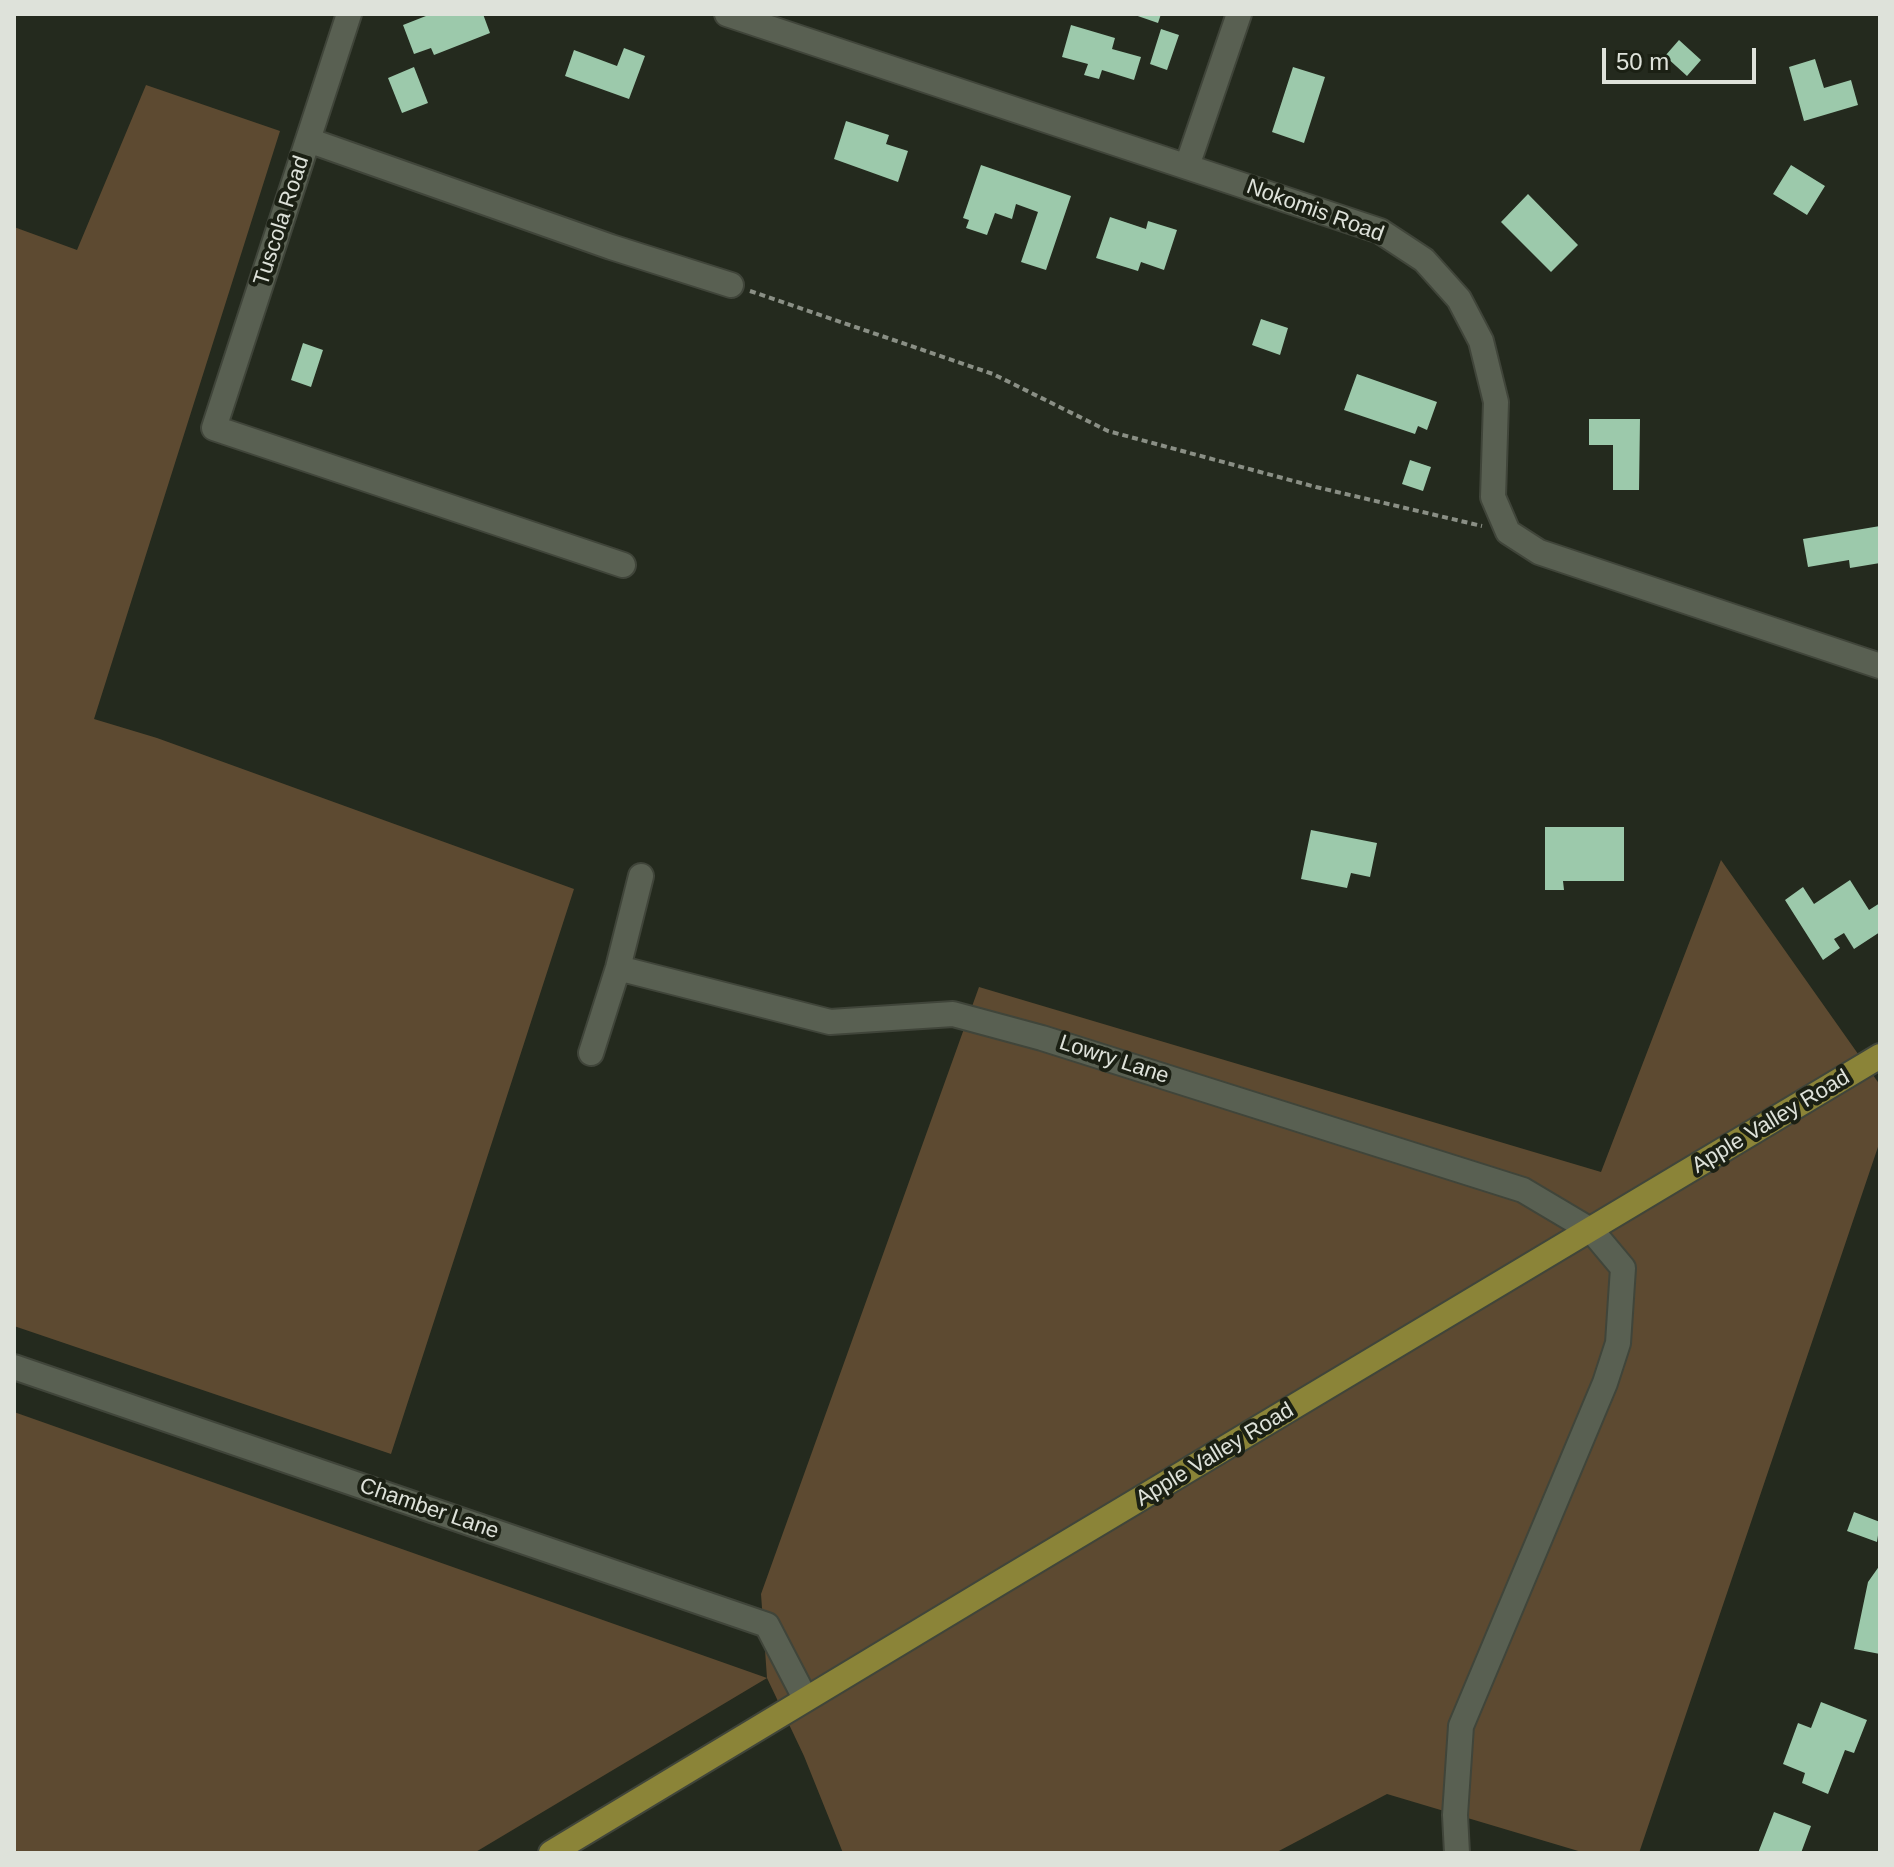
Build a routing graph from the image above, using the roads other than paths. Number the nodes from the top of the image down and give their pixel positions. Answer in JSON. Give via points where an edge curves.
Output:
{"nodes":[{"id":1,"x":349,"y":14,"type":"edge"},
{"id":2,"x":727,"y":14,"type":"edge"},
{"id":3,"x":1239,"y":14,"type":"edge"},
{"id":4,"x":785,"y":24,"type":"edge"},
{"id":5,"x":308,"y":140,"type":"junction"},
{"id":6,"x":1187,"y":166,"type":"junction"},
{"id":7,"x":731,"y":285,"type":"road end"},
{"id":8,"x":623,"y":565,"type":"dead end"},
{"id":9,"x":1880,"y":666,"type":"edge"},
{"id":10,"x":641,"y":876,"type":"dead end"},
{"id":11,"x":618,"y":968,"type":"junction"},
{"id":12,"x":591,"y":1053,"type":"dead end"},
{"id":13,"x":1880,"y":1056,"type":"edge"},
{"id":14,"x":1592,"y":1231,"type":"junction"},
{"id":15,"x":14,"y":1367,"type":"edge"},
{"id":16,"x":805,"y":1698,"type":"junction"},
{"id":17,"x":551,"y":1853,"type":"edge"},
{"id":18,"x":1457,"y":1853,"type":"edge"}],
"edges":[{"from":1,"to":5,"type":"street","name":"Tuscola Road"},
{"from":2,"to":4,"type":"street","name":"Nokomis Road"},
{"from":3,"to":6,"type":"street"},
{"from":4,"to":6,"type":"street","name":"Nokomis Road"},
{"from":5,"to":7,"type":"street"},
{"from":5,"to":8,"type":"street","name":"Tuscola Road","via":[[214,428]]},
{"from":6,"to":9,"type":"street","name":"Nokomis Road","via":[[1380,231],[1424,260],[1459,299],[1481,341],[1496,402],[1493,497],[1508,532],[1539,552]]},
{"from":10,"to":11,"type":"street"},
{"from":11,"to":12,"type":"street"},
{"from":11,"to":14,"type":"street","name":"Lowry Lane","via":[[830,1022],[953,1014],[1523,1190]]},
{"from":13,"to":14,"type":"main road","name":"Apple Valley Road"},
{"from":14,"to":16,"type":"main road","name":"Apple Valley Road"},
{"from":14,"to":18,"type":"street","name":"Lowry Lane","via":[[1623,1268],[1618,1343],[1461,1726]]},
{"from":15,"to":16,"type":"street","name":"Chamber Lane","via":[[767,1625]]},
{"from":16,"to":17,"type":"main road","name":"Apple Valley Road"}]}
